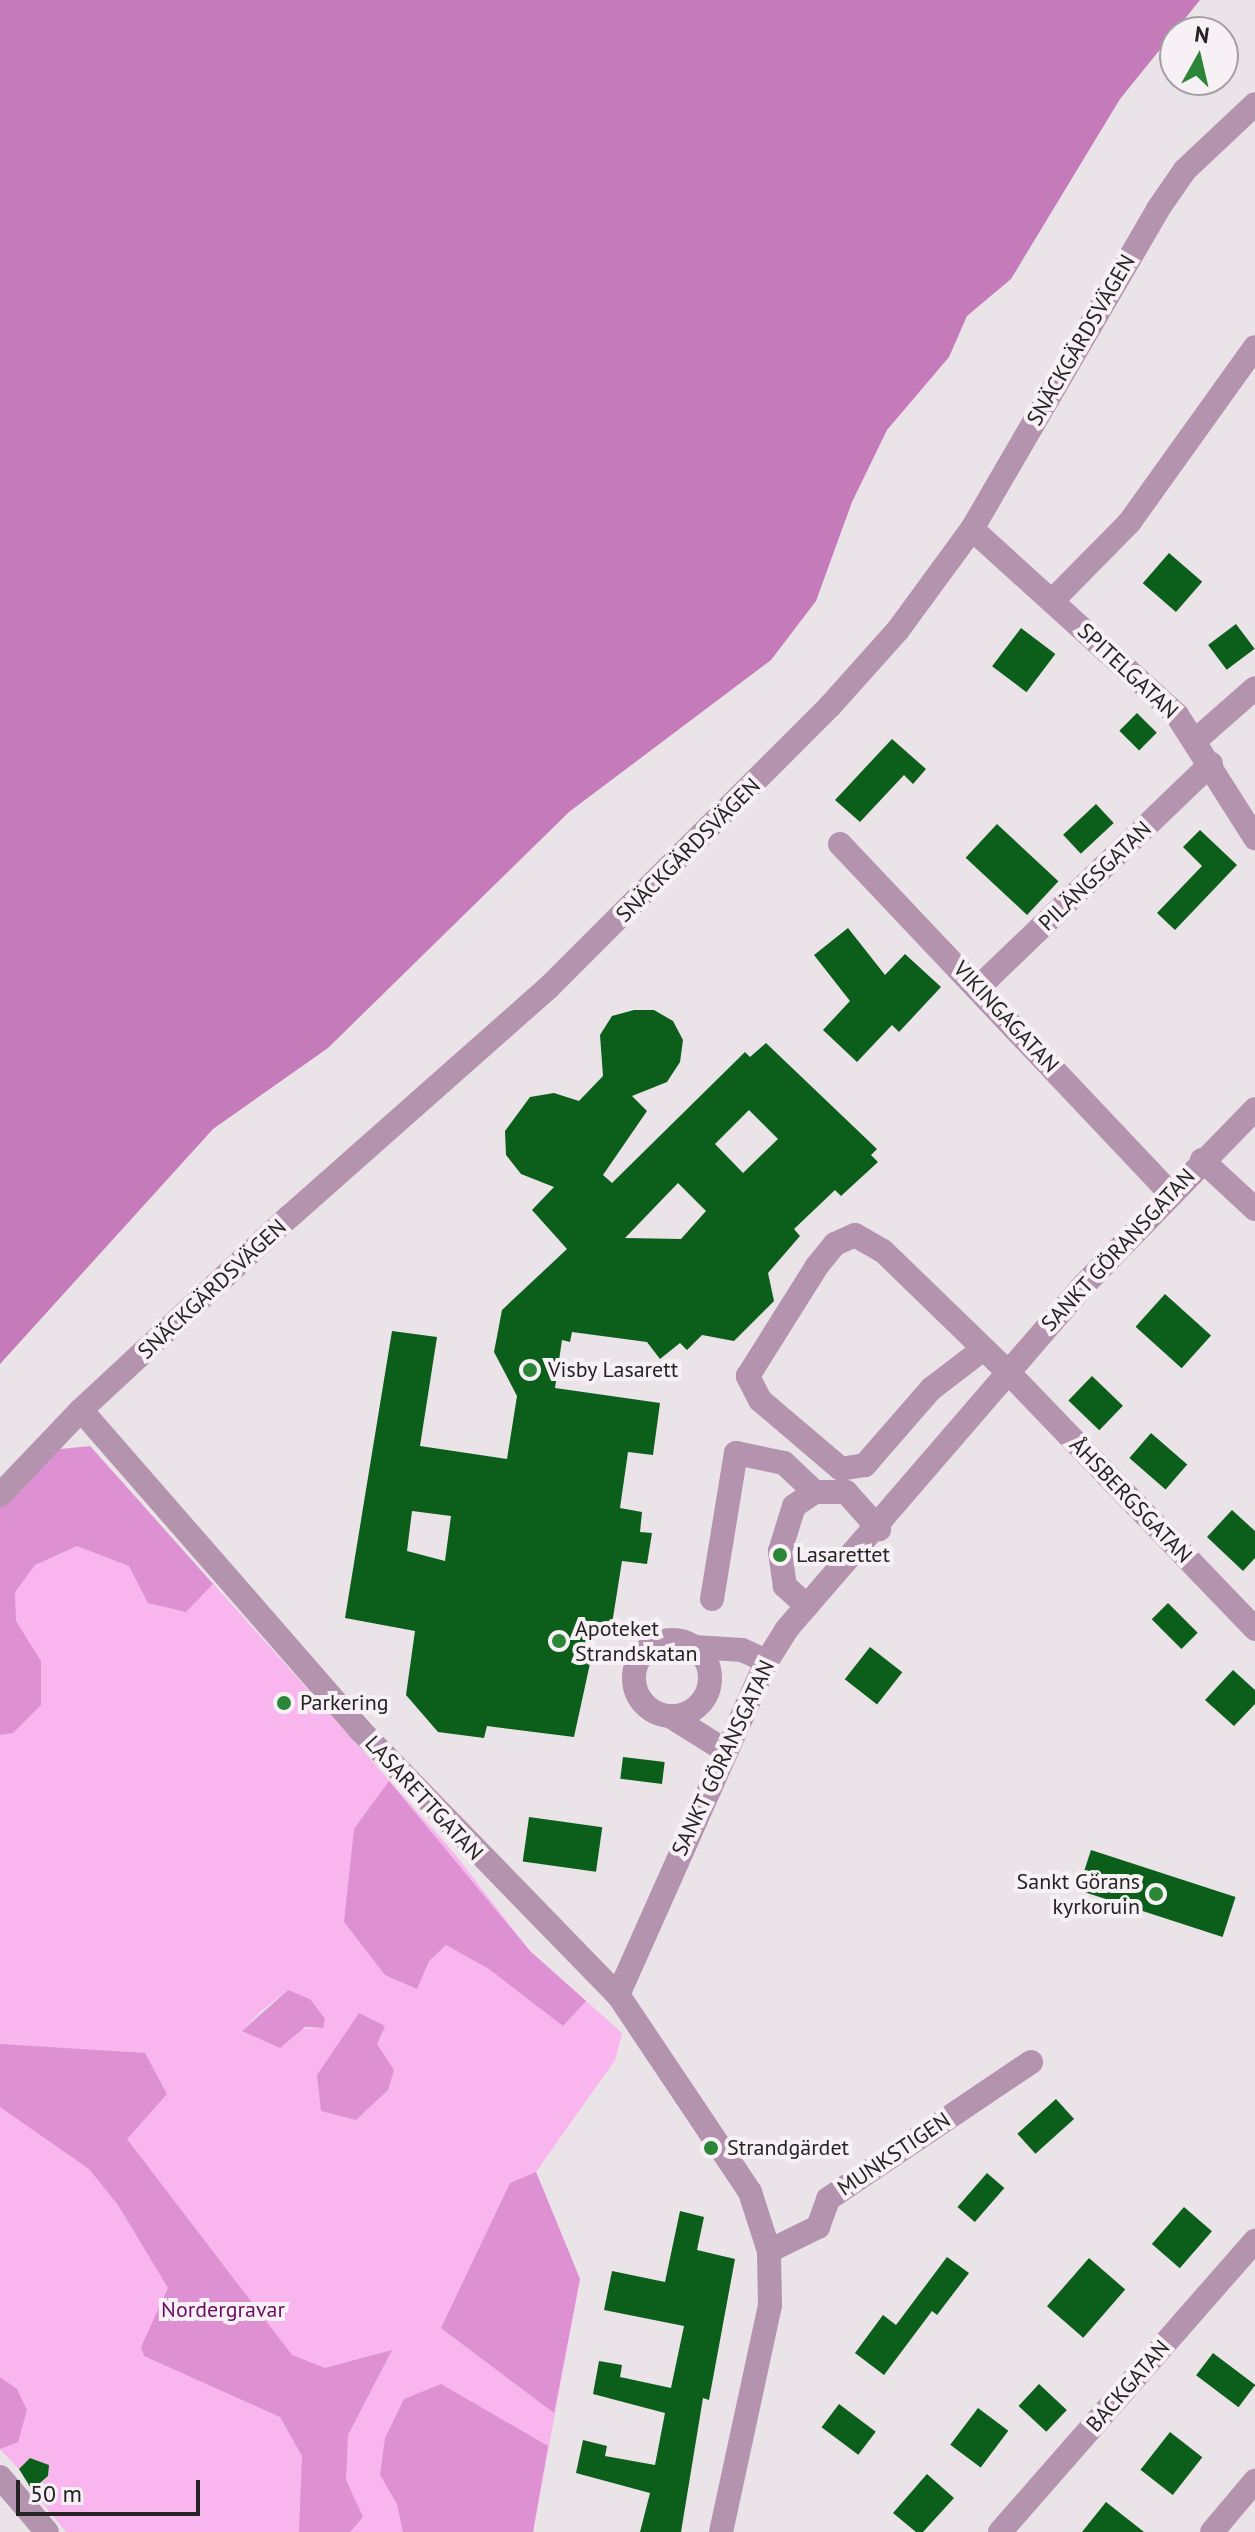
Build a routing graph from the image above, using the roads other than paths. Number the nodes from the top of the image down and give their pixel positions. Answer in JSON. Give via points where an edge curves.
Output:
{"nodes":[{"id":1,"x":1255,"y":104,"type":"edge"},
{"id":2,"x":1255,"y":347,"type":"edge"},
{"id":3,"x":972,"y":529,"type":"junction"},
{"id":4,"x":1052,"y":601,"type":"junction"},
{"id":5,"x":1255,"y":688,"type":"edge"},
{"id":6,"x":1197,"y":739,"type":"junction"},
{"id":7,"x":1211,"y":764,"type":"junction"},
{"id":8,"x":1255,"y":838,"type":"edge"},
{"id":9,"x":840,"y":844,"type":"dead end"},
{"id":10,"x":979,"y":987,"type":"junction"},
{"id":11,"x":1255,"y":1109,"type":"edge"},
{"id":12,"x":1202,"y":1160,"type":"junction"},
{"id":13,"x":1169,"y":1192,"type":"junction"},
{"id":14,"x":1255,"y":1209,"type":"edge"},
{"id":15,"x":982,"y":1350,"type":"junction"},
{"id":16,"x":1007,"y":1371,"type":"junction"},
{"id":17,"x":81,"y":1410,"type":"junction"},
{"id":18,"x":815,"y":1492,"type":"junction"},
{"id":19,"x":0,"y":1495,"type":"edge"},
{"id":20,"x":879,"y":1529,"type":"junction"},
{"id":21,"x":712,"y":1599,"type":"dead end"},
{"id":22,"x":807,"y":1606,"type":"junction"},
{"id":23,"x":1255,"y":1629,"type":"edge"},
{"id":24,"x":695,"y":1647,"type":"junction"},
{"id":25,"x":767,"y":1661,"type":"junction"},
{"id":26,"x":670,"y":1716,"type":"junction"},
{"id":27,"x":726,"y":1751,"type":"junction"},
{"id":28,"x":618,"y":1995,"type":"junction"},
{"id":29,"x":1031,"y":2062,"type":"dead end"},
{"id":30,"x":1255,"y":2241,"type":"edge"},
{"id":31,"x":769,"y":2251,"type":"junction"},
{"id":32,"x":0,"y":2477,"type":"edge"},
{"id":33,"x":1255,"y":2481,"type":"edge"},
{"id":34,"x":47,"y":2532,"type":"edge"},
{"id":35,"x":721,"y":2532,"type":"edge"},
{"id":36,"x":1000,"y":2532,"type":"edge"},
{"id":37,"x":1212,"y":2532,"type":"edge"}],
"edges":[{"from":1,"to":3,"type":"street","name":"SNÄCKGÄRDSVÄGEN","via":[[1185,170],[1158,209]]},
{"from":2,"to":4,"type":"street","via":[[1129,523]]},
{"from":3,"to":4,"type":"street","name":"SPITELGATAN"},
{"from":3,"to":17,"type":"street","name":"SNÄCKGÄRDSVÄGEN","via":[[898,630],[708,831],[538,998],[289,1217]]},
{"from":4,"to":6,"type":"street","name":"SPITELGATAN"},
{"from":5,"to":6,"type":"street"},
{"from":6,"to":7,"type":"street","name":"SPITELGATAN"},
{"from":7,"to":8,"type":"street","name":"SPITELGATAN"},
{"from":7,"to":10,"type":"street","name":"PILÄNGSGATAN"},
{"from":9,"to":10,"type":"street","name":"VIKINGAGATAN"},
{"from":10,"to":13,"type":"street","name":"VIKINGAGATAN"},
{"from":11,"to":12,"type":"street","name":"SANKT GÖRANSGATAN"},
{"from":12,"to":13,"type":"street","name":"SANKT GÖRANSGATAN"},
{"from":12,"to":14,"type":"street"},
{"from":13,"to":16,"type":"street","name":"SANKT GÖRANSGATAN"},
{"from":15,"to":15,"type":"street","name":"ÅHSBERGSGATAN","via":[[883,1251],[855,1235],[835,1244],[817,1266],[748,1376],[760,1400],[841,1469],[865,1465],[931,1389]]},
{"from":15,"to":16,"type":"street","name":"ÅHSBERGSGATAN"},
{"from":16,"to":20,"type":"street","name":"SANKT GÖRANSGATAN"},
{"from":16,"to":23,"type":"street","name":"ÅHSBERGSGATAN"},
{"from":17,"to":19,"type":"street","name":"SNÄCKGÄRDSVÄGEN"},
{"from":17,"to":28,"type":"street","name":"LASARETTGATAN","via":[[360,1730]]},
{"from":18,"to":20,"type":"street","via":[[846,1492]]},
{"from":18,"to":21,"type":"street","via":[[784,1463],[736,1453]]},
{"from":18,"to":22,"type":"street","via":[[794,1506],[780,1551],[785,1586]]},
{"from":20,"to":22,"type":"street","name":"SANKT GÖRANSGATAN"},
{"from":22,"to":25,"type":"street","name":"SANKT GÖRANSGATAN"},
{"from":24,"to":25,"type":"street","via":[[742,1650]]},
{"from":24,"to":26,"type":"street","via":[[707,1662],[710,1681],[704,1700],[689,1712]]},
{"from":24,"to":26,"type":"street","via":[[671,1640],[648,1648],[634,1669],[641,1701]]},
{"from":25,"to":27,"type":"street","name":"SANKT GÖRANSGATAN"},
{"from":26,"to":27,"type":"street"},
{"from":27,"to":28,"type":"street","name":"SANKT GÖRANSGATAN"},
{"from":28,"to":31,"type":"street","via":[[750,2192]]},
{"from":29,"to":31,"type":"street","name":"MUNKSTIGEN","via":[[828,2199],[818,2227]]},
{"from":30,"to":36,"type":"street","name":"BACKGATAN"},
{"from":31,"to":35,"type":"street","via":[[770,2305]]},
{"from":32,"to":34,"type":"street"},
{"from":33,"to":37,"type":"street"}]}
